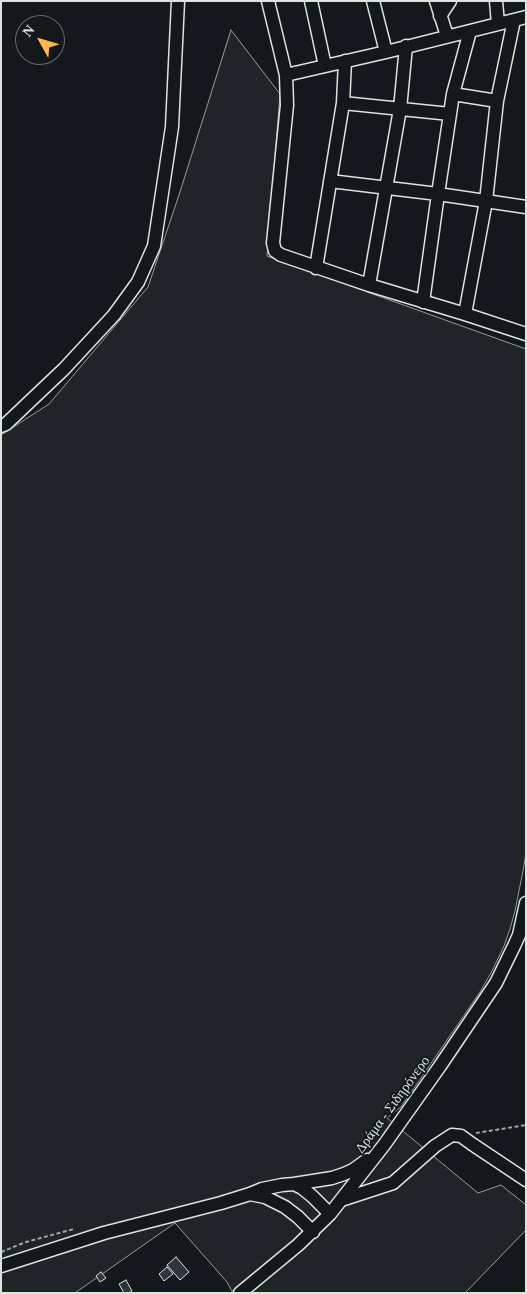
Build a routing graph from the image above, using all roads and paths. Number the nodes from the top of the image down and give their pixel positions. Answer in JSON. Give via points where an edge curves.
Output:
{"nodes":[{"id":1,"x":178,"y":1,"type":"edge"},
{"id":2,"x":268,"y":1,"type":"edge"},
{"id":3,"x":312,"y":1,"type":"edge"},
{"id":4,"x":373,"y":1,"type":"edge"},
{"id":5,"x":436,"y":1,"type":"edge"},
{"id":6,"x":450,"y":1,"type":"edge"},
{"id":7,"x":496,"y":1,"type":"edge"},
{"id":8,"x":440,"y":16,"type":"junction"},
{"id":9,"x":520,"y":19,"type":"edge"},
{"id":10,"x":498,"y":24,"type":"junction"},
{"id":11,"x":470,"y":31,"type":"junction"},
{"id":12,"x":448,"y":36,"type":"junction"},
{"id":13,"x":406,"y":46,"type":"junction"},
{"id":14,"x":386,"y":52,"type":"junction"},
{"id":15,"x":345,"y":61,"type":"junction"},
{"id":16,"x":325,"y":66,"type":"junction"},
{"id":17,"x":286,"y":75,"type":"junction"},
{"id":18,"x":453,"y":94,"type":"junction"},
{"id":19,"x":497,"y":101,"type":"junction"},
{"id":20,"x":343,"y":103,"type":"junction"},
{"id":21,"x":400,"y":109,"type":"junction"},
{"id":22,"x":450,"y":114,"type":"junction"},
{"id":23,"x":330,"y":181,"type":"junction"},
{"id":24,"x":386,"y":189,"type":"junction"},
{"id":25,"x":438,"y":194,"type":"junction"},
{"id":26,"x":486,"y":201,"type":"junction"},
{"id":27,"x":526,"y":207,"type":"edge"},
{"id":28,"x":316,"y":268,"type":"junction"},
{"id":29,"x":369,"y":285,"type":"junction"},
{"id":30,"x":423,"y":302,"type":"junction"},
{"id":31,"x":465,"y":314,"type":"junction"},
{"id":32,"x":526,"y":334,"type":"edge"},
{"id":33,"x":1,"y":426,"type":"edge"},
{"id":34,"x":526,"y":904,"type":"edge"},
{"id":35,"x":526,"y":1125,"type":"edge"},
{"id":36,"x":461,"y":1136,"type":"junction"},
{"id":37,"x":384,"y":1144,"type":"junction"},
{"id":38,"x":526,"y":1180,"type":"edge"},
{"id":39,"x":294,"y":1184,"type":"junction"},
{"id":40,"x":250,"y":1194,"type":"junction"},
{"id":41,"x":341,"y":1200,"type":"junction"},
{"id":42,"x":330,"y":1214,"type":"junction"},
{"id":43,"x":313,"y":1232,"type":"junction"},
{"id":44,"x":1,"y":1266,"type":"edge"},
{"id":45,"x":240,"y":1293,"type":"edge"}],
"edges":[{"from":1,"to":33,"type":"street","via":[[172,127],[154,246],[138,282],[114,315],[64,370]]},
{"from":2,"to":17,"type":"street"},
{"from":3,"to":16,"type":"street"},
{"from":4,"to":14,"type":"street"},
{"from":5,"to":8,"type":"street"},
{"from":6,"to":8,"type":"street"},
{"from":7,"to":10,"type":"street"},
{"from":8,"to":12,"type":"street"},
{"from":9,"to":10,"type":"street"},
{"from":9,"to":19,"type":"street"},
{"from":10,"to":11,"type":"street"},
{"from":11,"to":12,"type":"street"},
{"from":11,"to":18,"type":"street"},
{"from":12,"to":13,"type":"street"},
{"from":13,"to":14,"type":"street"},
{"from":13,"to":21,"type":"street"},
{"from":14,"to":15,"type":"street"},
{"from":15,"to":16,"type":"street"},
{"from":15,"to":20,"type":"street"},
{"from":16,"to":17,"type":"street"},
{"from":17,"to":28,"type":"street","via":[[287,105],[273,247],[277,254]]},
{"from":18,"to":19,"type":"street"},
{"from":18,"to":22,"type":"street"},
{"from":19,"to":26,"type":"street"},
{"from":20,"to":21,"type":"street"},
{"from":20,"to":23,"type":"street"},
{"from":21,"to":22,"type":"street"},
{"from":21,"to":24,"type":"street"},
{"from":22,"to":25,"type":"street"},
{"from":23,"to":24,"type":"street"},
{"from":23,"to":28,"type":"street"},
{"from":24,"to":25,"type":"street"},
{"from":24,"to":29,"type":"street"},
{"from":25,"to":26,"type":"street"},
{"from":25,"to":30,"type":"street"},
{"from":26,"to":27,"type":"street"},
{"from":26,"to":31,"type":"street"},
{"from":28,"to":29,"type":"street"},
{"from":29,"to":30,"type":"street"},
{"from":30,"to":31,"type":"street"},
{"from":31,"to":32,"type":"street"},
{"from":34,"to":37,"type":"street","name":"Δράμα - Σιδηρόνερο","via":[[521,928],[496,983]]},
{"from":35,"to":36,"type":"path"},
{"from":36,"to":38,"type":"street"},
{"from":36,"to":41,"type":"street","via":[[452,1135],[435,1146],[393,1183]]},
{"from":37,"to":39,"type":"street","via":[[349,1172]]},
{"from":37,"to":41,"type":"street","name":"Δράμα - Σιδηρόνερο"},
{"from":39,"to":40,"type":"street"},
{"from":39,"to":42,"type":"street","via":[[310,1194]]},
{"from":40,"to":43,"type":"street","via":[[285,1206]]},
{"from":40,"to":44,"type":"street","via":[[104,1233]]},
{"from":41,"to":42,"type":"street","name":"Δράμα - Σιδηρόνερο"},
{"from":42,"to":43,"type":"street","name":"Δράμα - Σιδηρόνερο"},
{"from":43,"to":45,"type":"street","name":"Δράμα - Σιδηρόνερο"}]}
